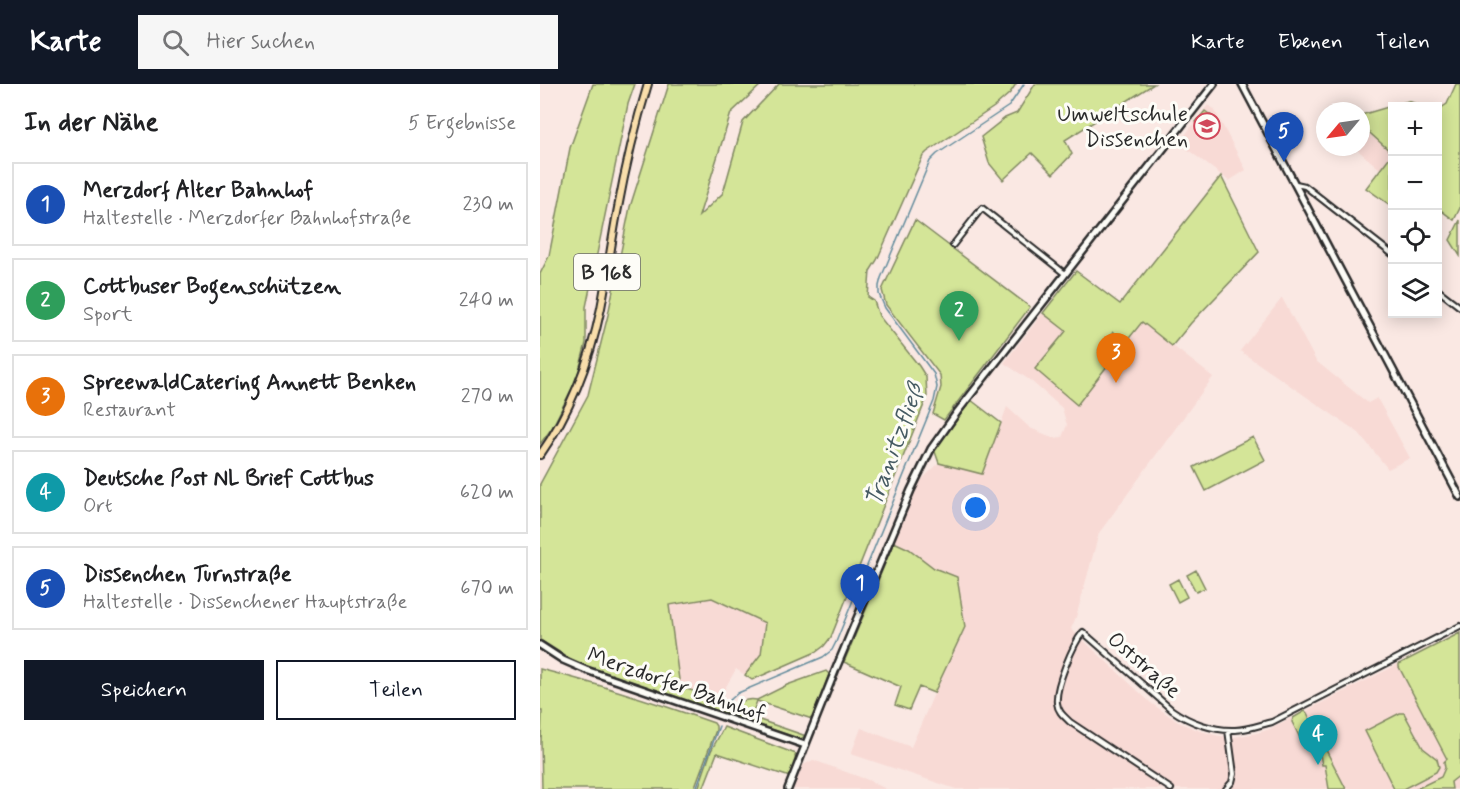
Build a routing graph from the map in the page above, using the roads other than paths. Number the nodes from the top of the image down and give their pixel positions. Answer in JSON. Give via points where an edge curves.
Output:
{"nodes":[{"id":1,"x":648,"y":84,"type":"edge"},
{"id":2,"x":1214,"y":84,"type":"edge"},
{"id":3,"x":1242,"y":84,"type":"edge"},
{"id":4,"x":1296,"y":184,"type":"junction"},
{"id":5,"x":953,"y":245,"type":"dead end"},
{"id":6,"x":1388,"y":251,"type":"edge"},
{"id":7,"x":1064,"y":273,"type":"junction"},
{"id":8,"x":1442,"y":294,"type":"edge"},
{"id":9,"x":1460,"y":307,"type":"edge"},
{"id":10,"x":540,"y":455,"type":"edge"},
{"id":11,"x":1460,"y":497,"type":"edge"},
{"id":12,"x":1460,"y":626,"type":"edge"},
{"id":13,"x":540,"y":645,"type":"edge"},
{"id":14,"x":1228,"y":730,"type":"junction"},
{"id":15,"x":806,"y":745,"type":"junction"},
{"id":16,"x":788,"y":789,"type":"edge"},
{"id":17,"x":1171,"y":789,"type":"edge"},
{"id":18,"x":1226,"y":789,"type":"edge"}],
"edges":[{"from":1,"to":10,"type":"main road","number":"B 168","via":[[630,148],[601,309],[582,375],[565,414]]},
{"from":2,"to":7,"type":"street"},
{"from":3,"to":4,"type":"street"},
{"from":4,"to":6,"type":"street","via":[[1305,186]]},
{"from":4,"to":11,"type":"street"},
{"from":5,"to":7,"type":"street","via":[[982,208]]},
{"from":7,"to":15,"type":"street","via":[[931,449]]},
{"from":8,"to":9,"type":"street"},
{"from":12,"to":14,"type":"street","name":"Oststraße","via":[[1272,722]]},
{"from":13,"to":15,"type":"street","name":"Merzdorfer Bahnhof","via":[[586,670]]},
{"from":14,"to":17,"type":"street","name":"Oststraße","via":[[1183,718],[1083,632],[1068,658],[1057,696],[1059,710]]},
{"from":14,"to":18,"type":"street","via":[[1234,774]]},
{"from":15,"to":16,"type":"street"}]}
